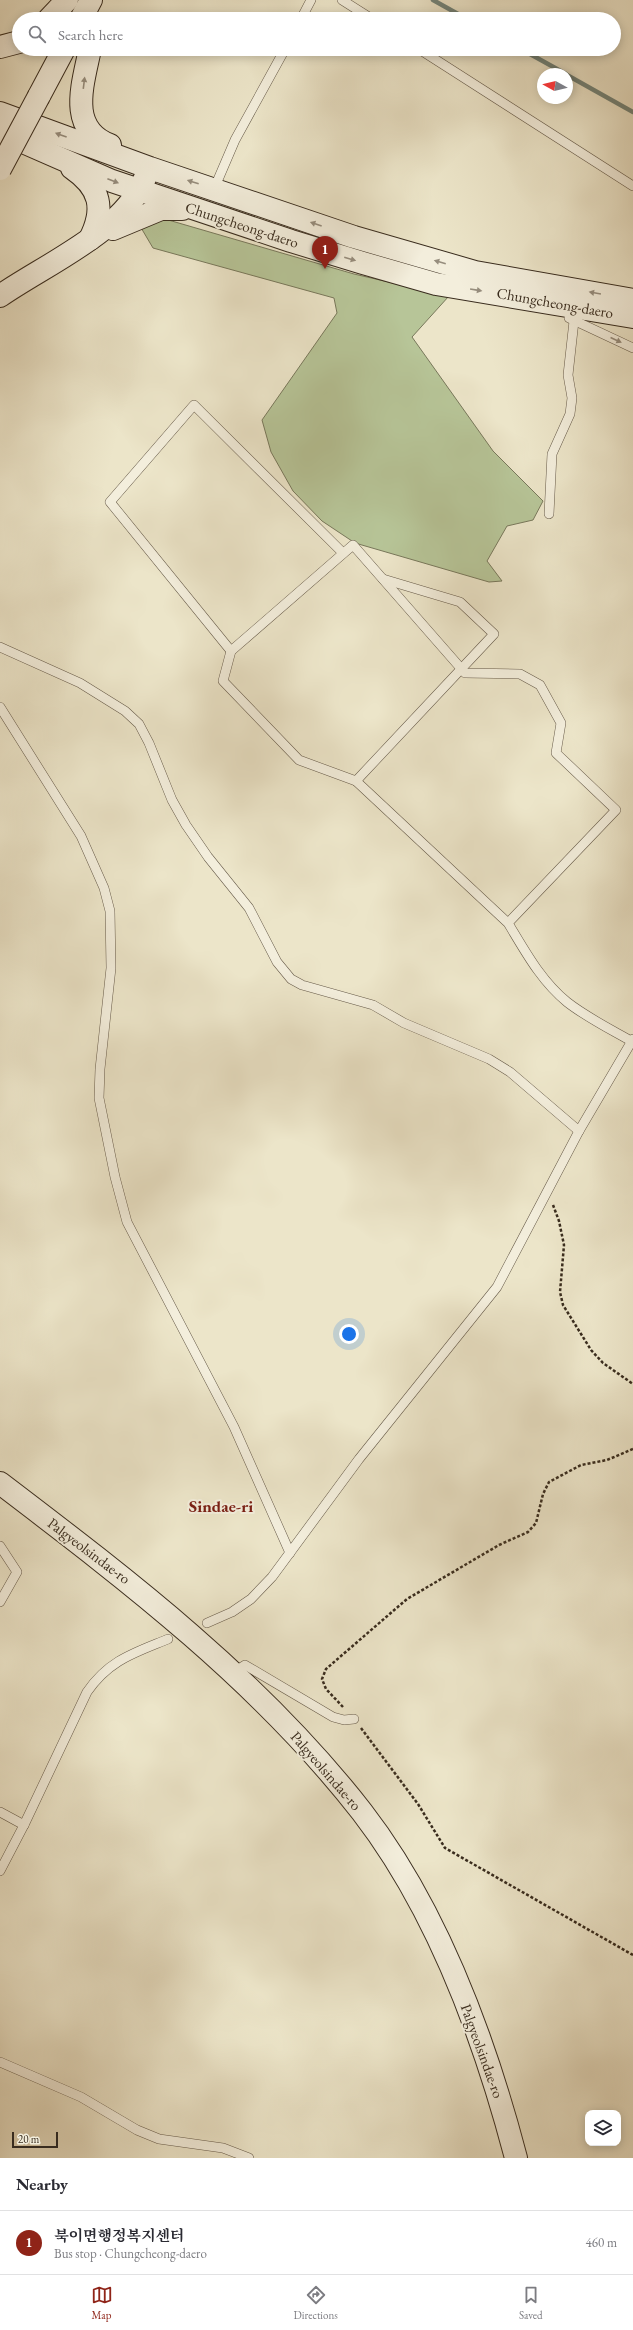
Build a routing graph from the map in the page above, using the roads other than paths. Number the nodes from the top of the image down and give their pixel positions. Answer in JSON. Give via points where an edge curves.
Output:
{"nodes":[{"id":1,"x":67,"y":0,"type":"edge"},
{"id":2,"x":91,"y":0,"type":"edge"},
{"id":3,"x":105,"y":0,"type":"edge"},
{"id":4,"x":312,"y":0,"type":"edge"},
{"id":5,"x":342,"y":0,"type":"edge"},
{"id":6,"x":56,"y":12,"type":"edge"},
{"id":7,"x":85,"y":12,"type":"edge"},
{"id":8,"x":101,"y":12,"type":"edge"},
{"id":9,"x":305,"y":12,"type":"edge"},
{"id":10,"x":361,"y":12,"type":"edge"},
{"id":11,"x":12,"y":44,"type":"edge"},
{"id":12,"x":0,"y":47,"type":"edge"},
{"id":13,"x":60,"y":56,"type":"edge"},
{"id":14,"x":89,"y":56,"type":"edge"},
{"id":15,"x":281,"y":56,"type":"edge"},
{"id":16,"x":430,"y":56,"type":"edge"},
{"id":17,"x":0,"y":112,"type":"edge"},
{"id":18,"x":0,"y":132,"type":"edge"},
{"id":19,"x":48,"y":152,"type":"junction"},
{"id":20,"x":150,"y":168,"type":"junction"},
{"id":21,"x":0,"y":170,"type":"edge"},
{"id":22,"x":633,"y":186,"type":"edge"},
{"id":23,"x":214,"y":189,"type":"junction"},
{"id":24,"x":140,"y":190,"type":"junction"},
{"id":25,"x":204,"y":213,"type":"junction"},
{"id":26,"x":90,"y":239,"type":"junction"},
{"id":27,"x":2,"y":293,"type":"edge"},
{"id":28,"x":531,"y":299,"type":"junction"},
{"id":29,"x":633,"y":300,"type":"edge"},
{"id":30,"x":633,"y":316,"type":"edge"},
{"id":31,"x":574,"y":320,"type":"junction"},
{"id":32,"x":633,"y":348,"type":"edge"},
{"id":33,"x":549,"y":514,"type":"dead end"},
{"id":34,"x":343,"y":553,"type":"junction"},
{"id":35,"x":383,"y":579,"type":"junction"},
{"id":36,"x":0,"y":647,"type":"edge"},
{"id":37,"x":231,"y":651,"type":"junction"},
{"id":38,"x":462,"y":670,"type":"junction"},
{"id":39,"x":0,"y":707,"type":"edge"},
{"id":40,"x":356,"y":781,"type":"junction"},
{"id":41,"x":508,"y":923,"type":"junction"},
{"id":42,"x":632,"y":1040,"type":"edge"},
{"id":43,"x":579,"y":1131,"type":"junction"},
{"id":44,"x":0,"y":1483,"type":"edge"},
{"id":45,"x":0,"y":1546,"type":"edge"},
{"id":46,"x":290,"y":1553,"type":"junction"},
{"id":47,"x":0,"y":1602,"type":"edge"},
{"id":48,"x":207,"y":1623,"type":"dead end"},
{"id":49,"x":168,"y":1639,"type":"dead end"},
{"id":50,"x":234,"y":1672,"type":"junction"},
{"id":51,"x":354,"y":1719,"type":"road end"},
{"id":52,"x":0,"y":1812,"type":"edge"},
{"id":53,"x":24,"y":1825,"type":"junction"},
{"id":54,"x":0,"y":1871,"type":"edge"},
{"id":55,"x":0,"y":2062,"type":"edge"},
{"id":56,"x":249,"y":2158,"type":"edge"},
{"id":57,"x":516,"y":2158,"type":"edge"}],
"edges":[{"from":1,"to":6,"type":"main road"},
{"from":2,"to":7,"type":"main road"},
{"from":3,"to":8,"type":"main road"},
{"from":4,"to":9,"type":"lane"},
{"from":5,"to":10,"type":"lane"},
{"from":11,"to":12,"type":"main road"},
{"from":13,"to":21,"type":"main road","bridge":true},
{"from":20,"to":14,"type":"main road","one_way":true,"via":[[139,156],[100,141],[86,129],[82,95]]},
{"from":15,"to":23,"type":"lane","via":[[235,140]]},
{"from":16,"to":22,"type":"lane"},
{"from":20,"to":17,"type":"main road","name":"Chungcheong-daero","one_way":true},
{"from":18,"to":19,"type":"main road","name":"Chungcheong-daero"},
{"from":19,"to":24,"type":"main road","name":"Chungcheong-daero","one_way":true},
{"from":19,"to":26,"type":"main road","via":[[79,173],[95,193],[99,207],[98,222]]},
{"from":23,"to":20,"type":"main road","name":"Chungcheong-daero","one_way":true},
{"from":20,"to":24,"type":"main road"},
{"from":29,"to":23,"type":"main road","name":"Chungcheong-daero","one_way":true,"via":[[475,272],[354,237]]},
{"from":24,"to":25,"type":"main road","name":"Chungcheong-daero"},
{"from":24,"to":26,"type":"main road","via":[[124,212]]},
{"from":25,"to":26,"type":"main road","via":[[176,208],[161,209]]},
{"from":25,"to":28,"type":"main road","name":"Chungcheong-daero","one_way":true,"via":[[291,242],[436,284]]},
{"from":26,"to":27,"type":"main road"},
{"from":28,"to":30,"type":"main road","name":"Chungcheong-daero"},
{"from":28,"to":31,"type":"lane"},
{"from":31,"to":32,"type":"lane","one_way":true},
{"from":31,"to":33,"type":"lane","via":[[568,375],[572,398],[570,414],[552,454]]},
{"from":34,"to":35,"type":"lane","via":[[353,545]]},
{"from":34,"to":37,"type":"lane"},
{"from":34,"to":37,"type":"lane","via":[[194,405],[110,502]]},
{"from":35,"to":38,"type":"lane"},
{"from":35,"to":38,"type":"lane","via":[[460,602],[494,634]]},
{"from":36,"to":43,"type":"lane","via":[[80,682],[125,711],[139,724],[172,800],[186,825],[249,908],[277,962],[291,979],[302,985],[373,1004],[404,1023],[489,1059],[510,1072]]},
{"from":37,"to":40,"type":"lane","via":[[223,681],[299,760]]},
{"from":38,"to":40,"type":"lane"},
{"from":38,"to":41,"type":"lane","via":[[465,673],[520,674],[540,685],[561,723],[556,752],[616,810]]},
{"from":39,"to":46,"type":"lane","via":[[81,836],[102,881],[110,911],[111,968],[99,1098],[127,1222],[234,1427]]},
{"from":40,"to":41,"type":"lane"},
{"from":41,"to":42,"type":"lane","via":[[532,962],[563,998]]},
{"from":42,"to":43,"type":"lane"},
{"from":43,"to":46,"type":"lane","via":[[497,1287],[359,1459]]},
{"from":44,"to":50,"type":"main road","name":"Palgyeolsindae-ro","via":[[125,1578]]},
{"from":45,"to":47,"type":"lane","via":[[17,1572]]},
{"from":46,"to":48,"type":"lane","via":[[251,1599],[232,1612]]},
{"from":49,"to":53,"type":"lane","via":[[112,1664],[96,1678]]},
{"from":50,"to":51,"type":"lane","via":[[245,1665],[333,1717]]},
{"from":50,"to":57,"type":"main road","name":"Palgyeolsindae-ro","via":[[285,1724],[362,1813],[430,1921],[480,2043],[505,2114]]},
{"from":52,"to":53,"type":"lane"},
{"from":53,"to":54,"type":"lane"},
{"from":55,"to":56,"type":"lane","via":[[81,2097],[137,2130],[160,2139],[223,2148]]}]}
